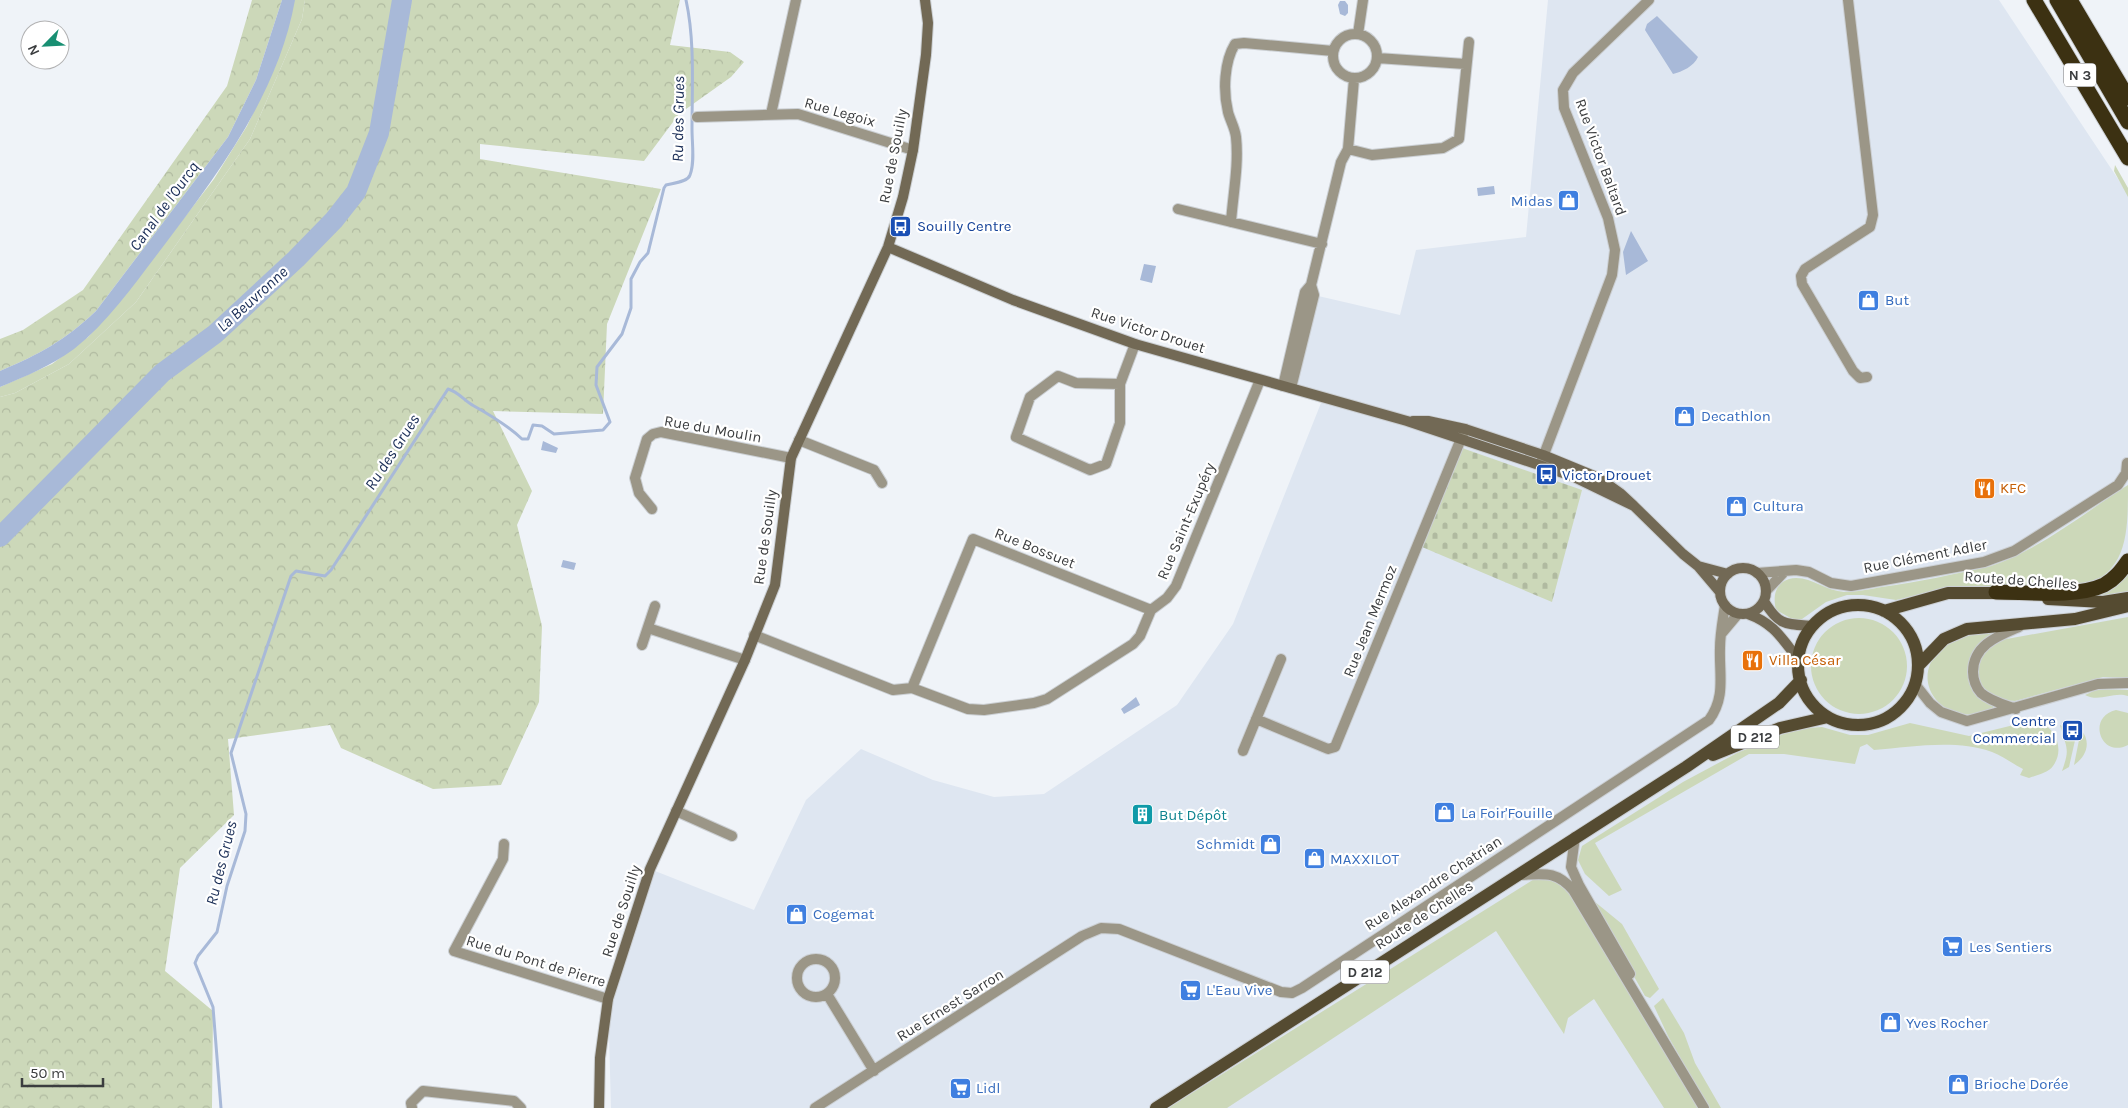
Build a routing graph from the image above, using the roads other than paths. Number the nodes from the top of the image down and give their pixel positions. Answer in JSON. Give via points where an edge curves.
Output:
{"nodes":[{"id":1,"x":796,"y":0,"type":"edge"},
{"id":2,"x":925,"y":0,"type":"edge"},
{"id":3,"x":1362,"y":0,"type":"edge"},
{"id":4,"x":1649,"y":0,"type":"edge"},
{"id":5,"x":1848,"y":0,"type":"edge"},
{"id":6,"x":2034,"y":0,"type":"edge"},
{"id":7,"x":2057,"y":0,"type":"edge"},
{"id":8,"x":2070,"y":0,"type":"edge"},
{"id":9,"x":1358,"y":34,"type":"junction"},
{"id":10,"x":1469,"y":42,"type":"dead end"},
{"id":11,"x":1334,"y":51,"type":"junction"},
{"id":12,"x":1377,"y":58,"type":"junction"},
{"id":13,"x":1466,"y":64,"type":"junction"},
{"id":14,"x":1354,"y":78,"type":"junction"},
{"id":15,"x":2128,"y":98,"type":"edge"},
{"id":16,"x":771,"y":114,"type":"junction"},
{"id":17,"x":698,"y":117,"type":"dead end"},
{"id":18,"x":2128,"y":122,"type":"edge"},
{"id":19,"x":1348,"y":149,"type":"junction"},
{"id":20,"x":913,"y":150,"type":"junction"},
{"id":21,"x":2126,"y":155,"type":"edge"},
{"id":22,"x":2128,"y":169,"type":"edge"},
{"id":23,"x":1178,"y":209,"type":"dead end"},
{"id":24,"x":1231,"y":222,"type":"junction"},
{"id":25,"x":1322,"y":244,"type":"junction"},
{"id":26,"x":888,"y":246,"type":"junction"},
{"id":27,"x":1135,"y":344,"type":"junction"},
{"id":28,"x":1867,"y":377,"type":"dead end"},
{"id":29,"x":1260,"y":380,"type":"junction"},
{"id":30,"x":1120,"y":384,"type":"junction"},
{"id":31,"x":1287,"y":387,"type":"junction"},
{"id":32,"x":1407,"y":422,"type":"junction"},
{"id":33,"x":1465,"y":429,"type":"junction"},
{"id":34,"x":800,"y":440,"type":"junction"},
{"id":35,"x":1461,"y":440,"type":"junction"},
{"id":36,"x":791,"y":458,"type":"junction"},
{"id":37,"x":1542,"y":460,"type":"junction"},
{"id":38,"x":2127,"y":462,"type":"edge"},
{"id":39,"x":882,"y":483,"type":"dead end"},
{"id":40,"x":652,"y":509,"type":"dead end"},
{"id":41,"x":2128,"y":561,"type":"edge"},
{"id":42,"x":1698,"y":566,"type":"junction"},
{"id":43,"x":1785,"y":571,"type":"junction"},
{"id":44,"x":1757,"y":573,"type":"junction"},
{"id":45,"x":1728,"y":574,"type":"junction"},
{"id":46,"x":1720,"y":592,"type":"junction"},
{"id":47,"x":1996,"y":592,"type":"junction"},
{"id":48,"x":1765,"y":596,"type":"junction"},
{"id":49,"x":2128,"y":598,"type":"edge"},
{"id":50,"x":1725,"y":605,"type":"junction"},
{"id":51,"x":655,"y":606,"type":"dead end"},
{"id":52,"x":2128,"y":606,"type":"edge"},
{"id":53,"x":1151,"y":610,"type":"junction"},
{"id":54,"x":1884,"y":612,"type":"junction"},
{"id":55,"x":1743,"y":614,"type":"junction"},
{"id":56,"x":2028,"y":623,"type":"junction"},
{"id":57,"x":1813,"y":626,"type":"junction"},
{"id":58,"x":648,"y":628,"type":"junction"},
{"id":59,"x":1722,"y":633,"type":"junction"},
{"id":60,"x":754,"y":635,"type":"junction"},
{"id":61,"x":642,"y":645,"type":"dead end"},
{"id":62,"x":1281,"y":659,"type":"dead end"},
{"id":63,"x":745,"y":660,"type":"junction"},
{"id":64,"x":1799,"y":660,"type":"junction"},
{"id":65,"x":1918,"y":666,"type":"junction"},
{"id":66,"x":1801,"y":680,"type":"junction"},
{"id":67,"x":1915,"y":684,"type":"junction"},
{"id":68,"x":2128,"y":684,"type":"edge"},
{"id":69,"x":912,"y":688,"type":"junction"},
{"id":70,"x":2016,"y":709,"type":"junction"},
{"id":71,"x":1828,"y":717,"type":"junction"},
{"id":72,"x":1256,"y":719,"type":"junction"},
{"id":73,"x":1243,"y":750,"type":"dead end"},
{"id":74,"x":1686,"y":768,"type":"junction"},
{"id":75,"x":676,"y":811,"type":"junction"},
{"id":76,"x":732,"y":836,"type":"dead end"},
{"id":77,"x":1575,"y":837,"type":"junction"},
{"id":78,"x":504,"y":844,"type":"dead end"},
{"id":79,"x":1515,"y":875,"type":"junction"},
{"id":80,"x":1101,"y":928,"type":"joint"},
{"id":81,"x":827,"y":994,"type":"dead end"},
{"id":82,"x":608,"y":999,"type":"junction"},
{"id":83,"x":874,"y":1070,"type":"junction"},
{"id":84,"x":1683,"y":1072,"type":"junction"},
{"id":85,"x":412,"y":1108,"type":"edge"},
{"id":86,"x":521,"y":1108,"type":"edge"},
{"id":87,"x":599,"y":1108,"type":"edge"},
{"id":88,"x":815,"y":1108,"type":"edge"},
{"id":89,"x":1156,"y":1108,"type":"edge"},
{"id":90,"x":1704,"y":1108,"type":"edge"}],
"edges":[{"from":1,"to":16,"type":"street"},
{"from":2,"to":20,"type":"street","name":"Rue de Souilly","via":[[928,23],[926,55]]},
{"from":3,"to":9,"type":"street"},
{"from":4,"to":37,"type":"street","name":"Rue Victor Baltard","via":[[1573,72],[1563,90],[1564,108],[1608,218],[1614,250],[1612,275]]},
{"from":5,"to":28,"type":"street","via":[[1873,214],[1870,227],[1805,269],[1801,276],[1802,284],[1853,371],[1860,378]]},
{"from":6,"to":21,"type":"highway","number":"N 3"},
{"from":7,"to":18,"type":"highway","number":"N 3"},
{"from":8,"to":15,"type":"highway"},
{"from":9,"to":11,"type":"street","via":[[1345,36]]},
{"from":9,"to":12,"type":"street","via":[[1374,45]]},
{"from":10,"to":13,"type":"street"},
{"from":11,"to":14,"type":"street","via":[[1334,64],[1338,70]]},
{"from":11,"to":24,"type":"street","via":[[1244,43],[1235,44],[1229,53],[1225,94],[1236,135],[1237,157]]},
{"from":12,"to":13,"type":"street"},
{"from":12,"to":14,"type":"street","via":[[1372,71],[1361,78]]},
{"from":13,"to":19,"type":"street","via":[[1458,139],[1443,148],[1372,155]]},
{"from":14,"to":19,"type":"street"},
{"from":16,"to":17,"type":"street","name":"Rue Legoix"},
{"from":16,"to":20,"type":"street","name":"Rue Legoix","via":[[798,114]]},
{"from":19,"to":25,"type":"street","via":[[1341,162]]},
{"from":20,"to":26,"type":"street","name":"Rue de Souilly"},
{"from":21,"to":22,"type":"highway"},
{"from":23,"to":24,"type":"street"},
{"from":24,"to":25,"type":"street"},
{"from":25,"to":31,"type":"street","via":[[1311,285],[1314,295]]},
{"from":26,"to":27,"type":"street","name":"Rue Victor Drouet","via":[[1013,300]]},
{"from":26,"to":34,"type":"street","name":"Rue de Souilly"},
{"from":27,"to":29,"type":"street","name":"Rue Victor Drouet"},
{"from":27,"to":30,"type":"street"},
{"from":29,"to":31,"type":"street","name":"Rue Victor Drouet"},
{"from":29,"to":53,"type":"street","name":"Rue Saint-Exupéry","via":[[1176,586]]},
{"from":30,"to":30,"type":"street","via":[[1120,423],[1106,464],[1090,470],[1016,437],[1030,397],[1058,376],[1076,383]]},
{"from":31,"to":32,"type":"street","name":"Rue Victor Drouet"},
{"from":32,"to":33,"type":"street","name":"Rue Victor Drouet","via":[[1428,421]]},
{"from":32,"to":35,"type":"street","name":"Rue Victor Drouet"},
{"from":33,"to":35,"type":"street","name":"Rue Jean Mermoz"},
{"from":33,"to":37,"type":"street","name":"Rue Victor Drouet"},
{"from":34,"to":36,"type":"street","name":"Rue de Souilly"},
{"from":34,"to":39,"type":"street","via":[[874,470]]},
{"from":35,"to":37,"type":"street","name":"Rue Victor Drouet"},
{"from":35,"to":72,"type":"street","name":"Rue Jean Mermoz","via":[[1335,747],[1328,748]]},
{"from":36,"to":40,"type":"street","name":"Rue du Moulin","via":[[661,432],[652,434],[647,439],[635,478],[639,494]]},
{"from":36,"to":60,"type":"street","name":"Rue de Souilly","via":[[775,585]]},
{"from":37,"to":42,"type":"street","name":"Rue Victor Drouet","via":[[1634,506]]},
{"from":38,"to":43,"type":"street","name":"Rue Clément Adler","via":[[2126,473],[2118,485],[2014,551],[1984,562],[1852,586],[1831,583],[1809,572]]},
{"from":41,"to":47,"type":"highway","via":[[2119,574],[2084,591]]},
{"from":42,"to":45,"type":"street","name":"Rue Victor Drouet"},
{"from":42,"to":46,"type":"street","name":"Rue Victor Drouet"},
{"from":43,"to":44,"type":"street","name":"Rue Clément Adler"},
{"from":43,"to":48,"type":"street"},
{"from":44,"to":45,"type":"street","name":"Rue Victor Drouet","via":[[1743,568]]},
{"from":44,"to":48,"type":"street","via":[[1764,581]]},
{"from":45,"to":46,"type":"street"},
{"from":46,"to":50,"type":"street","name":"Rue Victor Drouet"},
{"from":47,"to":49,"type":"main road","name":"Route de Chelles","via":[[2069,601],[2103,602]]},
{"from":47,"to":54,"type":"main road","name":"Route de Chelles","via":[[1948,593]]},
{"from":48,"to":55,"type":"street","via":[[1760,607]]},
{"from":48,"to":57,"type":"street","via":[[1772,615],[1782,624]]},
{"from":50,"to":55,"type":"street"},
{"from":50,"to":59,"type":"street","name":"Rue Alexandre Chatrian"},
{"from":51,"to":58,"type":"street"},
{"from":52,"to":56,"type":"main road","via":[[2075,619]]},
{"from":53,"to":69,"type":"street","name":"Rue Saint-Exupéry","via":[[1133,644],[1047,699],[984,710],[968,709]]},
{"from":53,"to":69,"type":"street","name":"Rue Bossuet","via":[[973,539]]},
{"from":54,"to":57,"type":"main road","via":[[1869,606],[1846,607],[1824,616]]},
{"from":54,"to":65,"type":"main road","via":[[1906,630],[1915,647]]},
{"from":55,"to":59,"type":"street"},
{"from":55,"to":64,"type":"street","via":[[1765,620]]},
{"from":56,"to":65,"type":"main road","via":[[1985,625],[1954,633]]},
{"from":56,"to":70,"type":"street","via":[[1988,642],[1981,648],[1973,669],[1980,692]]},
{"from":57,"to":64,"type":"main road","via":[[1801,648]]},
{"from":58,"to":61,"type":"street"},
{"from":58,"to":63,"type":"street"},
{"from":59,"to":80,"type":"street","name":"Rue Alexandre Chatrian","via":[[1721,691],[1717,709],[1709,720],[1292,993],[1281,992],[1119,929]]},
{"from":60,"to":63,"type":"street","name":"Rue de Souilly"},
{"from":60,"to":69,"type":"street","name":"Rue Saint-Exupéry","via":[[893,690]]},
{"from":62,"to":72,"type":"street"},
{"from":63,"to":75,"type":"street","name":"Rue de Souilly"},
{"from":64,"to":66,"type":"main road"},
{"from":65,"to":67,"type":"main road"},
{"from":66,"to":71,"type":"main road","via":[[1811,701]]},
{"from":66,"to":74,"type":"main road","name":"Route de Chelles","number":"D 212","via":[[1779,703]]},
{"from":67,"to":70,"type":"street","via":[[1941,712],[1959,720],[1977,720]]},
{"from":67,"to":71,"type":"main road","via":[[1902,706],[1881,720],[1854,724]]},
{"from":68,"to":70,"type":"street","via":[[2098,684]]},
{"from":71,"to":74,"type":"main road","name":"Route de Chelles","number":"D 212","via":[[1780,728]]},
{"from":72,"to":73,"type":"street"},
{"from":74,"to":77,"type":"main road","name":"Route de Chelles","number":"D 212"},
{"from":75,"to":76,"type":"street"},
{"from":75,"to":82,"type":"street","name":"Rue de Souilly","via":[[650,869]]},
{"from":77,"to":79,"type":"main road","name":"Route de Chelles","number":"D 212"},
{"from":77,"to":84,"type":"street","via":[[1571,867],[1579,885]]},
{"from":78,"to":82,"type":"street","name":"Rue du Pont de Pierre","via":[[503,858],[454,951]]},
{"from":79,"to":84,"type":"street","via":[[1546,874],[1565,880]]},
{"from":79,"to":89,"type":"main road","name":"Route de Chelles","number":"D 212"},
{"from":80,"to":83,"type":"street","name":"Rue Ernest Sarron","via":[[1082,936]]},
{"from":81,"to":83,"type":"street"},
{"from":82,"to":87,"type":"street","name":"Rue de Souilly","via":[[600,1058]]},
{"from":83,"to":88,"type":"street","name":"Rue Ernest Sarron"},
{"from":84,"to":90,"type":"street"},
{"from":85,"to":86,"type":"street","via":[[411,1103],[423,1091],[514,1101]]}]}
